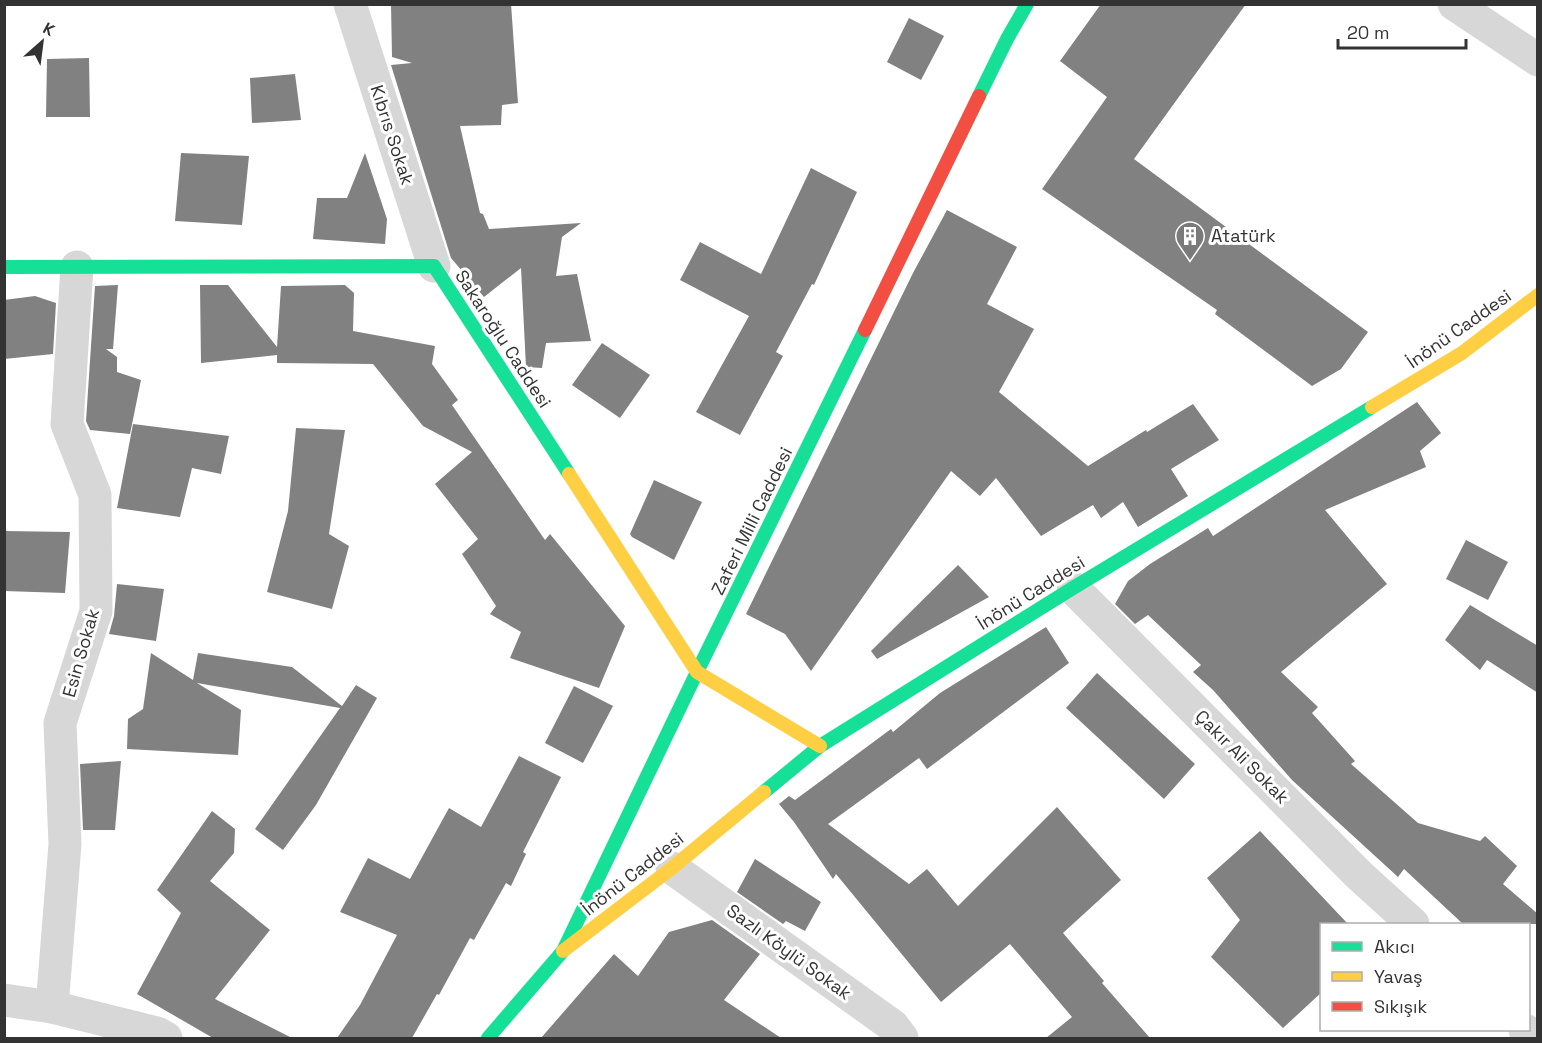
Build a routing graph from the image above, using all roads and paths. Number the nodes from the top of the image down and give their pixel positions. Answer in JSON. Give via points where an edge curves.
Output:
{"nodes":[{"id":1,"x":350,"y":4,"type":"edge"},
{"id":2,"x":1027,"y":4,"type":"edge"},
{"id":3,"x":1454,"y":4,"type":"edge"},
{"id":4,"x":1538,"y":60,"type":"edge"},
{"id":5,"x":434,"y":266,"type":"junction"},
{"id":6,"x":4,"y":267,"type":"edge"},
{"id":7,"x":77,"y":267,"type":"junction"},
{"id":8,"x":1538,"y":295,"type":"edge"},
{"id":9,"x":1073,"y":588,"type":"junction"},
{"id":10,"x":697,"y":672,"type":"junction"},
{"id":11,"x":820,"y":746,"type":"junction"},
{"id":12,"x":672,"y":868,"type":"junction"},
{"id":13,"x":1412,"y":923,"type":"edge"},
{"id":14,"x":563,"y":951,"type":"junction"},
{"id":15,"x":4,"y":1000,"type":"edge"},
{"id":16,"x":52,"y":1006,"type":"junction"},
{"id":17,"x":166,"y":1038,"type":"edge"},
{"id":18,"x":488,"y":1038,"type":"edge"},
{"id":19,"x":902,"y":1038,"type":"edge"}],
"edges":[{"from":1,"to":5,"type":"street","name":"Kıbrıs Sokak"},
{"from":2,"to":10,"type":"street","name":"Zaferi Milli Caddesi"},
{"from":3,"to":4,"type":"street"},
{"from":5,"to":7,"type":"street","name":"Sakaroğlu Caddesi"},
{"from":5,"to":10,"type":"street","name":"Sakaroğlu Caddesi"},
{"from":6,"to":7,"type":"street","name":"Sakaroğlu Caddesi"},
{"from":7,"to":16,"type":"street","name":"Esin Sokak","via":[[67,424],[95,495],[96,611],[60,723],[65,844]]},
{"from":8,"to":9,"type":"street","name":"İnönü Caddesi","via":[[1462,353]]},
{"from":9,"to":11,"type":"street","name":"İnönü Caddesi"},
{"from":9,"to":13,"type":"street","name":"Çakır Ali Sokak","via":[[1359,875]]},
{"from":10,"to":11,"type":"street","name":"Sakaroğlu Caddesi"},
{"from":10,"to":14,"type":"street","name":"Zaferi Milli Caddesi"},
{"from":11,"to":12,"type":"street","name":"İnönü Caddesi"},
{"from":12,"to":14,"type":"street","name":"İnönü Caddesi"},
{"from":12,"to":19,"type":"street","name":"Sazlı Köylü Sokak","via":[[893,1026]]},
{"from":14,"to":18,"type":"street","name":"Zaferi Milli Caddesi"},
{"from":15,"to":16,"type":"street"},
{"from":16,"to":17,"type":"street"}]}
